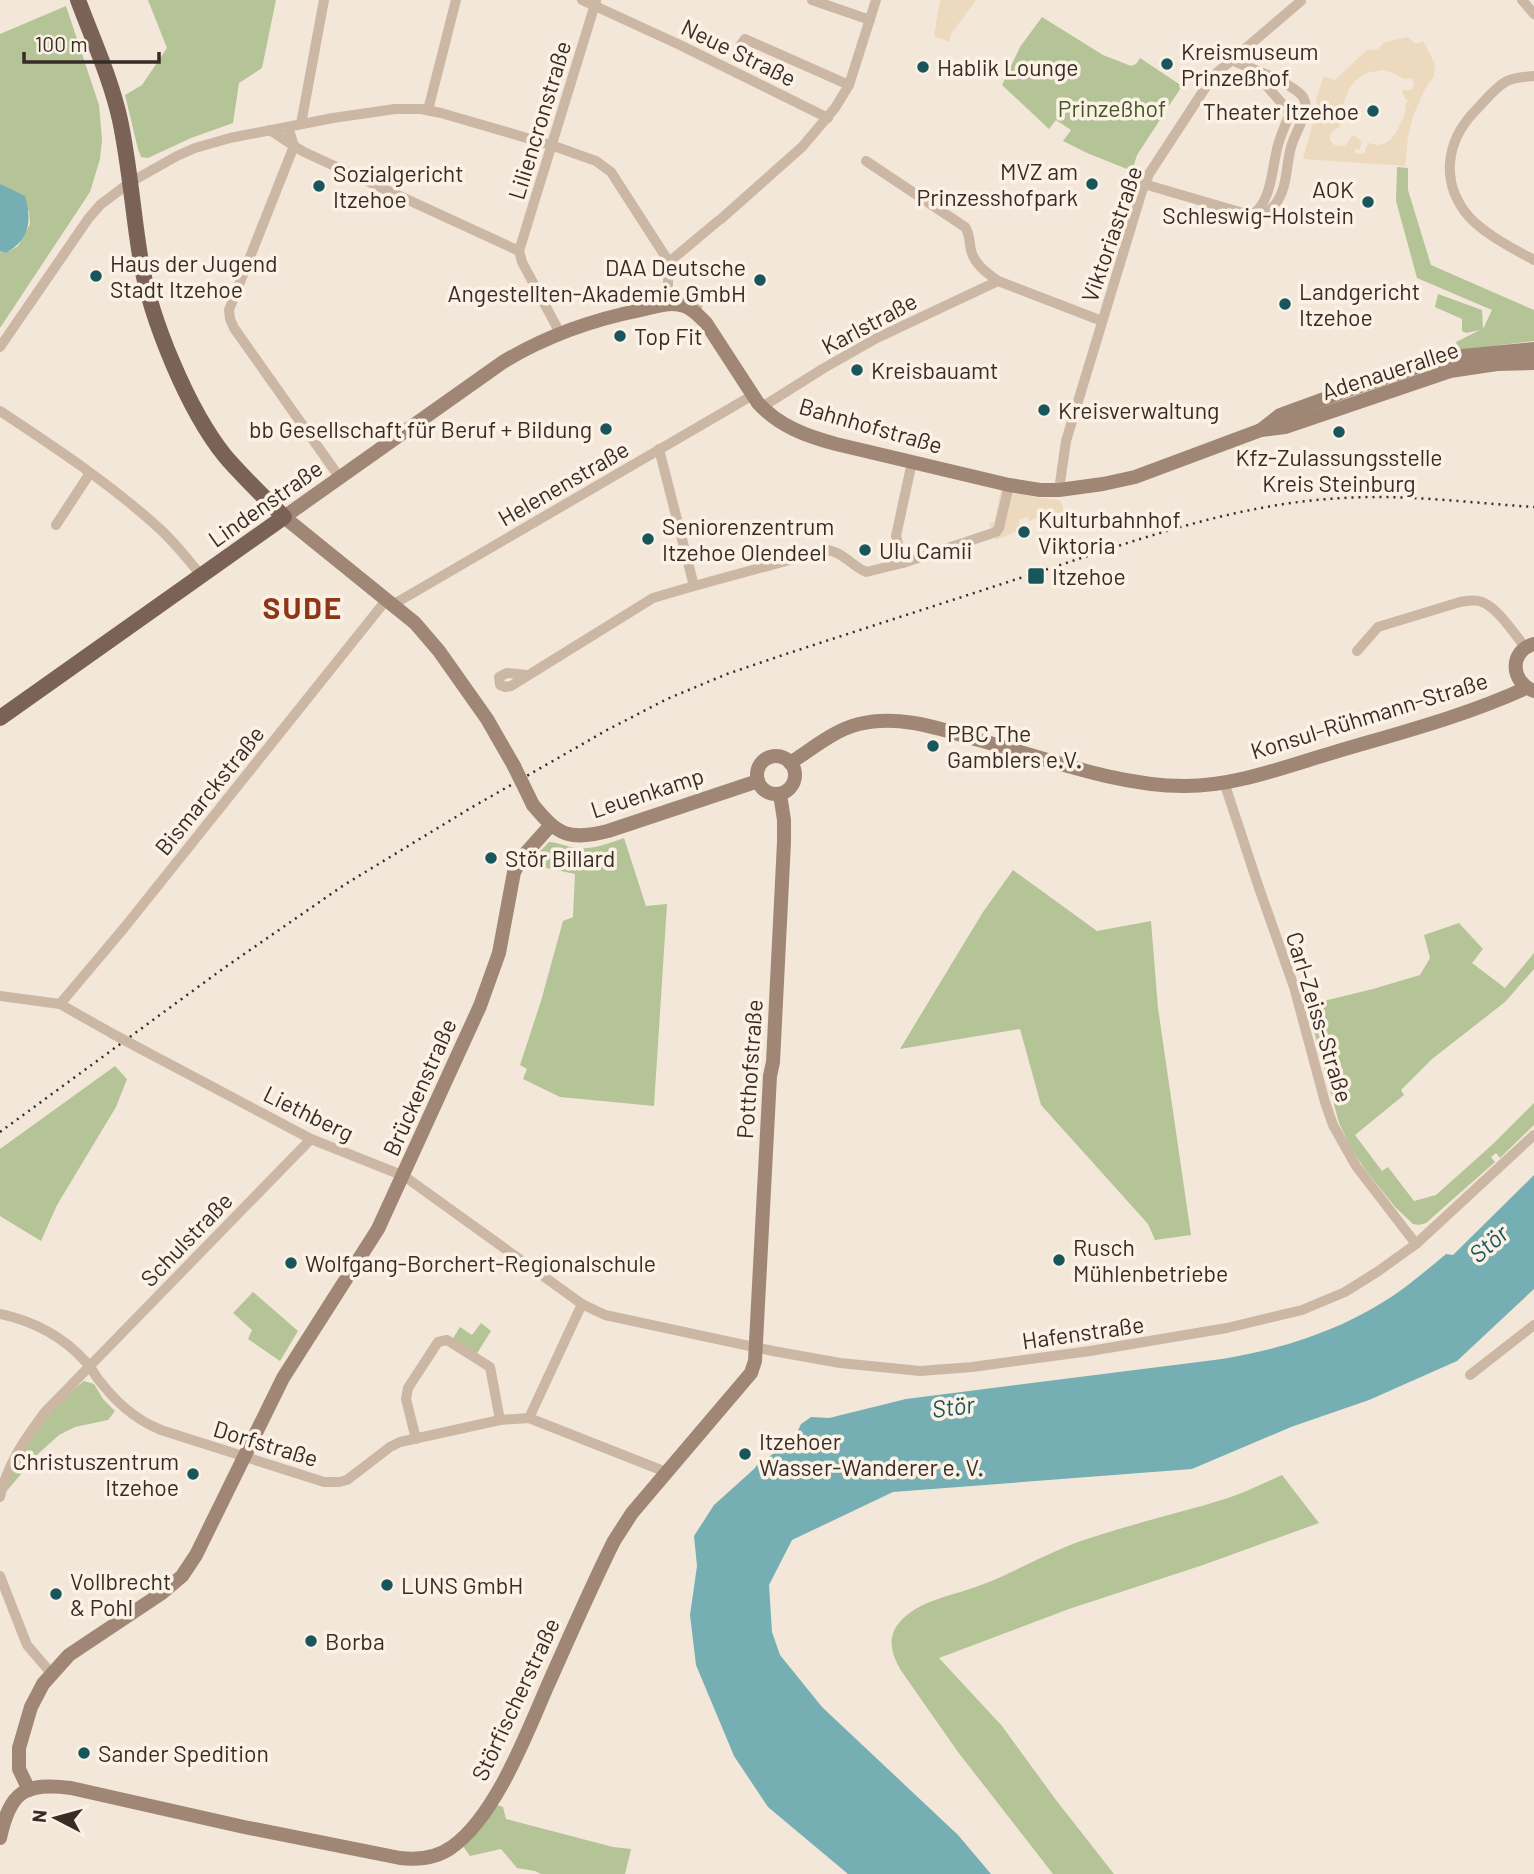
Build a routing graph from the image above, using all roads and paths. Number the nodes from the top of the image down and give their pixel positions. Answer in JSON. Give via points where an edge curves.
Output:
{"nodes":[{"id":1,"x":78,"y":0,"type":"edge"},
{"id":2,"x":324,"y":0,"type":"edge"},
{"id":3,"x":456,"y":0,"type":"edge"},
{"id":4,"x":582,"y":0,"type":"edge"},
{"id":5,"x":812,"y":0,"type":"edge"},
{"id":6,"x":876,"y":0,"type":"edge"},
{"id":7,"x":1522,"y":0,"type":"edge"},
{"id":8,"x":1301,"y":1,"type":"edge"},
{"id":9,"x":595,"y":3,"type":"edge"},
{"id":10,"x":1534,"y":14,"type":"edge"},
{"id":11,"x":870,"y":20,"type":"junction"},
{"id":12,"x":740,"y":46,"type":"dead end"},
{"id":13,"x":1231,"y":60,"type":"junction"},
{"id":14,"x":1251,"y":68,"type":"junction"},
{"id":15,"x":1534,"y":76,"type":"edge"},
{"id":16,"x":849,"y":85,"type":"junction"},
{"id":17,"x":1293,"y":89,"type":"junction"},
{"id":18,"x":428,"y":110,"type":"junction"},
{"id":19,"x":1290,"y":113,"type":"junction"},
{"id":20,"x":828,"y":118,"type":"junction"},
{"id":21,"x":301,"y":124,"type":"junction"},
{"id":22,"x":288,"y":127,"type":"junction"},
{"id":23,"x":270,"y":130,"type":"junction"},
{"id":24,"x":551,"y":145,"type":"junction"},
{"id":25,"x":294,"y":146,"type":"junction"},
{"id":26,"x":866,"y":161,"type":"dead end"},
{"id":27,"x":130,"y":183,"type":"junction"},
{"id":28,"x":1144,"y":184,"type":"junction"},
{"id":29,"x":1250,"y":215,"type":"junction"},
{"id":30,"x":519,"y":251,"type":"junction"},
{"id":31,"x":1534,"y":260,"type":"edge"},
{"id":32,"x":670,"y":262,"type":"junction"},
{"id":33,"x":998,"y":281,"type":"junction"},
{"id":34,"x":705,"y":297,"type":"dead end"},
{"id":35,"x":668,"y":304,"type":"junction"},
{"id":36,"x":689,"y":309,"type":"junction"},
{"id":37,"x":1102,"y":321,"type":"junction"},
{"id":38,"x":560,"y":333,"type":"junction"},
{"id":39,"x":0,"y":348,"type":"edge"},
{"id":40,"x":1534,"y":349,"type":"edge"},
{"id":41,"x":1534,"y":363,"type":"edge"},
{"id":42,"x":753,"y":395,"type":"junction"},
{"id":43,"x":762,"y":407,"type":"junction"},
{"id":44,"x":0,"y":411,"type":"edge"},
{"id":45,"x":1261,"y":430,"type":"junction"},
{"id":46,"x":659,"y":449,"type":"junction"},
{"id":47,"x":912,"y":462,"type":"junction"},
{"id":48,"x":90,"y":473,"type":"junction"},
{"id":49,"x":340,"y":478,"type":"junction"},
{"id":50,"x":1009,"y":485,"type":"junction"},
{"id":51,"x":1059,"y":490,"type":"junction"},
{"id":52,"x":284,"y":517,"type":"junction"},
{"id":53,"x":56,"y":526,"type":"dead end"},
{"id":54,"x":903,"y":563,"type":"junction"},
{"id":55,"x":201,"y":575,"type":"junction"},
{"id":56,"x":694,"y":586,"type":"junction"},
{"id":57,"x":391,"y":602,"type":"junction"},
{"id":58,"x":1530,"y":645,"type":"edge"},
{"id":59,"x":1357,"y":651,"type":"dead end"},
{"id":60,"x":527,"y":675,"type":"dead end"},
{"id":61,"x":1530,"y":689,"type":"edge"},
{"id":62,"x":0,"y":718,"type":"edge"},
{"id":63,"x":790,"y":763,"type":"junction"},
{"id":64,"x":758,"y":780,"type":"junction"},
{"id":65,"x":1224,"y":782,"type":"junction"},
{"id":66,"x":780,"y":794,"type":"junction"},
{"id":67,"x":550,"y":826,"type":"junction"},
{"id":68,"x":0,"y":996,"type":"edge"},
{"id":69,"x":60,"y":1004,"type":"junction"},
{"id":70,"x":1534,"y":1135,"type":"edge"},
{"id":71,"x":311,"y":1139,"type":"junction"},
{"id":72,"x":404,"y":1176,"type":"junction"},
{"id":73,"x":1416,"y":1244,"type":"junction"},
{"id":74,"x":582,"y":1304,"type":"junction"},
{"id":75,"x":0,"y":1314,"type":"edge"},
{"id":76,"x":1534,"y":1325,"type":"edge"},
{"id":77,"x":757,"y":1348,"type":"junction"},
{"id":78,"x":89,"y":1366,"type":"junction"},
{"id":79,"x":1470,"y":1375,"type":"dead end"},
{"id":80,"x":529,"y":1418,"type":"junction"},
{"id":81,"x":500,"y":1420,"type":"junction"},
{"id":82,"x":416,"y":1438,"type":"junction"},
{"id":83,"x":245,"y":1457,"type":"junction"},
{"id":84,"x":666,"y":1472,"type":"junction"},
{"id":85,"x":0,"y":1497,"type":"edge"},
{"id":86,"x":0,"y":1576,"type":"edge"},
{"id":87,"x":51,"y":1673,"type":"junction"},
{"id":88,"x":29,"y":1790,"type":"junction"},
{"id":89,"x":0,"y":1838,"type":"edge"}],
"edges":[{"from":1,"to":27,"type":"main road","via":[[117,107]]},
{"from":2,"to":21,"type":"street"},
{"from":3,"to":18,"type":"street"},
{"from":4,"to":9,"type":"street","name":"Neue Straße"},
{"from":5,"to":11,"type":"street"},
{"from":6,"to":11,"type":"street"},
{"from":7,"to":10,"type":"street"},
{"from":8,"to":13,"type":"street","name":"Viktoriastraße"},
{"from":9,"to":20,"type":"street","name":"Neue Straße"},
{"from":9,"to":24,"type":"street","name":"Liliencronstraße"},
{"from":11,"to":16,"type":"street"},
{"from":12,"to":16,"type":"street","via":[[745,39]]},
{"from":13,"to":14,"type":"street"},
{"from":13,"to":28,"type":"street","name":"Viktoriastraße","via":[[1213,76]]},
{"from":14,"to":17,"type":"street"},
{"from":14,"to":19,"type":"street"},
{"from":15,"to":31,"type":"street","via":[[1507,81],[1498,88],[1464,124],[1449,158],[1462,207],[1503,244]]},
{"from":16,"to":20,"type":"street"},
{"from":17,"to":19,"type":"street"},
{"from":17,"to":29,"type":"street","via":[[1306,106],[1283,188],[1267,213]]},
{"from":18,"to":21,"type":"street","via":[[402,108]]},
{"from":18,"to":24,"type":"street"},
{"from":19,"to":29,"type":"street","via":[[1263,204]]},
{"from":20,"to":32,"type":"street","via":[[802,147]]},
{"from":21,"to":22,"type":"street"},
{"from":22,"to":23,"type":"street"},
{"from":22,"to":25,"type":"street"},
{"from":23,"to":25,"type":"street"},
{"from":23,"to":27,"type":"street","via":[[195,148]]},
{"from":24,"to":30,"type":"street","name":"Liliencronstraße"},
{"from":24,"to":32,"type":"street","via":[[607,167]]},
{"from":25,"to":30,"type":"street"},
{"from":25,"to":49,"type":"street","via":[[229,314],[234,328]]},
{"from":26,"to":33,"type":"street","via":[[965,227],[974,258]]},
{"from":27,"to":39,"type":"street","via":[[86,222]]},
{"from":27,"to":52,"type":"main road","via":[[146,283],[173,363],[218,446]]},
{"from":28,"to":29,"type":"street"},
{"from":28,"to":37,"type":"street","name":"Viktoriastraße"},
{"from":30,"to":38,"type":"street"},
{"from":32,"to":35,"type":"street"},
{"from":33,"to":37,"type":"street"},
{"from":33,"to":43,"type":"street","name":"Karlstraße","via":[[877,338]]},
{"from":34,"to":36,"type":"street"},
{"from":35,"to":36,"type":"street","name":"Lindenstraße"},
{"from":35,"to":38,"type":"street","name":"Lindenstraße"},
{"from":36,"to":42,"type":"street","name":"Bahnhofstraße","via":[[706,323]]},
{"from":37,"to":51,"type":"street","name":"Viktoriastraße","via":[[1066,441]]},
{"from":38,"to":49,"type":"street","name":"Lindenstraße","via":[[503,362]]},
{"from":40,"to":45,"type":"street","name":"Adenauerallee","via":[[1442,359],[1280,415]]},
{"from":41,"to":45,"type":"street","name":"Adenauerallee","via":[[1450,371],[1285,428]]},
{"from":42,"to":43,"type":"street","name":"Bahnhofstraße"},
{"from":42,"to":46,"type":"street","name":"Helenenstraße"},
{"from":43,"to":47,"type":"street","name":"Bahnhofstraße","via":[[810,437]]},
{"from":44,"to":48,"type":"street"},
{"from":45,"to":51,"type":"street","name":"Adenauerallee","via":[[1135,477]]},
{"from":46,"to":56,"type":"street"},
{"from":46,"to":57,"type":"street","name":"Helenenstraße"},
{"from":47,"to":50,"type":"street","name":"Bahnhofstraße"},
{"from":47,"to":54,"type":"street","via":[[896,536]]},
{"from":48,"to":53,"type":"street"},
{"from":48,"to":55,"type":"street","via":[[162,531]]},
{"from":49,"to":52,"type":"street","name":"Lindenstraße"},
{"from":50,"to":51,"type":"street","name":"Bahnhofstraße"},
{"from":50,"to":54,"type":"street","via":[[996,533]]},
{"from":52,"to":55,"type":"main road","name":"Lindenstraße"},
{"from":52,"to":57,"type":"street"},
{"from":54,"to":56,"type":"street","via":[[866,572],[838,552],[826,550]]},
{"from":55,"to":62,"type":"main road","name":"Lindenstraße"},
{"from":56,"to":60,"type":"street","via":[[653,598]]},
{"from":57,"to":67,"type":"street","bridge":true,"via":[[439,651],[493,727],[533,805]]},
{"from":57,"to":69,"type":"street","name":"Bismarckstraße"},
{"from":58,"to":59,"type":"street","via":[[1492,608],[1474,600],[1378,627]]},
{"from":58,"to":61,"type":"street","name":"Konsul-Rühmann-Straße","via":[[1516,663],[1520,682]]},
{"from":61,"to":65,"type":"street","name":"Konsul-Rühmann-Straße"},
{"from":63,"to":64,"type":"street","via":[[770,757],[758,769]]},
{"from":63,"to":65,"type":"street","via":[[852,727],[894,720],[1139,783],[1185,786]]},
{"from":63,"to":66,"type":"street","via":[[794,782]]},
{"from":64,"to":66,"type":"street","via":[[766,791]]},
{"from":64,"to":67,"type":"street","name":"Leuenkamp","via":[[595,834],[570,834]]},
{"from":65,"to":73,"type":"street","name":"Carl-Zeiss-Straße","via":[[1292,979],[1333,1125],[1352,1160]]},
{"from":66,"to":77,"type":"street","name":"Potthofstraße","via":[[785,830]]},
{"from":67,"to":72,"type":"street","name":"Brückenstraße","via":[[514,872],[499,953],[482,1003]]},
{"from":68,"to":69,"type":"street","name":"Liethberg"},
{"from":69,"to":71,"type":"street","name":"Liethberg","bridge":true},
{"from":70,"to":73,"type":"street","name":"Hafenstraße"},
{"from":71,"to":72,"type":"street","name":"Liethberg"},
{"from":71,"to":78,"type":"street","name":"Schulstraße"},
{"from":72,"to":74,"type":"street","name":"Liethberg"},
{"from":72,"to":83,"type":"street","name":"Brückenstraße","via":[[378,1229],[283,1378]]},
{"from":73,"to":77,"type":"street","name":"Hafenstraße","via":[[1353,1288],[1302,1310],[1147,1343],[935,1370],[869,1366]]},
{"from":74,"to":77,"type":"street","name":"Hafenstraße","via":[[604,1315]]},
{"from":74,"to":80,"type":"street"},
{"from":75,"to":78,"type":"street","name":"Dorfstraße","via":[[52,1333]]},
{"from":76,"to":79,"type":"street"},
{"from":77,"to":84,"type":"street","name":"Störfischerstraße","via":[[751,1373]]},
{"from":78,"to":83,"type":"street","name":"Dorfstraße","via":[[118,1403],[141,1421]]},
{"from":78,"to":85,"type":"street","name":"Schulstraße","via":[[24,1440]]},
{"from":80,"to":81,"type":"street","name":"Dorfstraße"},
{"from":80,"to":84,"type":"street","name":"Dorfstraße"},
{"from":81,"to":82,"type":"street","name":"Dorfstraße"},
{"from":81,"to":82,"type":"street","via":[[490,1367],[442,1340],[406,1393]]},
{"from":82,"to":83,"type":"street","name":"Dorfstraße","via":[[390,1447],[340,1482],[318,1480]]},
{"from":83,"to":87,"type":"street","name":"Brückenstraße","via":[[182,1576],[69,1655]]},
{"from":84,"to":88,"type":"street","name":"Störfischerstraße","via":[[614,1541],[508,1774],[474,1825],[439,1854],[400,1858],[71,1788],[42,1785]]},
{"from":86,"to":87,"type":"street","via":[[27,1645]]},
{"from":87,"to":88,"type":"street","name":"Brückenstraße","via":[[31,1707],[19,1748],[19,1769]]},
{"from":88,"to":89,"type":"street","via":[[12,1802]]}]}
